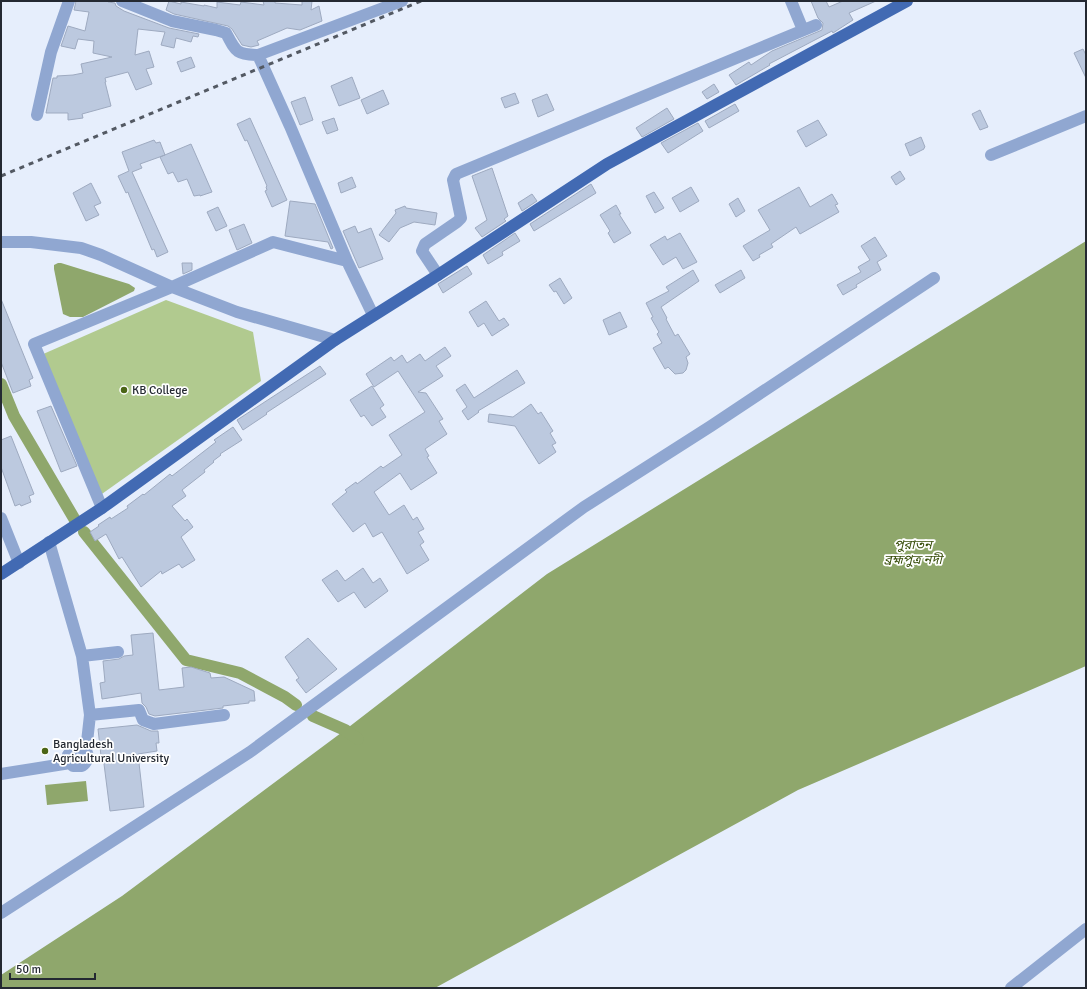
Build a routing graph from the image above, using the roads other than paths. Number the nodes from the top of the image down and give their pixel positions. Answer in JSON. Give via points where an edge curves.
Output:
{"nodes":[{"id":1,"x":69,"y":1,"type":"edge"},
{"id":2,"x":122,"y":1,"type":"edge"},
{"id":3,"x":402,"y":1,"type":"edge"},
{"id":4,"x":791,"y":1,"type":"edge"},
{"id":5,"x":907,"y":1,"type":"edge"},
{"id":6,"x":816,"y":25,"type":"dead end"},
{"id":7,"x":803,"y":30,"type":"junction"},
{"id":8,"x":258,"y":55,"type":"junction"},
{"id":9,"x":37,"y":115,"type":"dead end"},
{"id":10,"x":1086,"y":116,"type":"edge"},
{"id":11,"x":991,"y":155,"type":"dead end"},
{"id":12,"x":1,"y":242,"type":"edge"},
{"id":13,"x":347,"y":261,"type":"junction"},
{"id":14,"x":438,"y":276,"type":"junction"},
{"id":15,"x":934,"y":278,"type":"dead end"},
{"id":16,"x":172,"y":288,"type":"junction"},
{"id":17,"x":373,"y":316,"type":"junction"},
{"id":18,"x":335,"y":340,"type":"junction"},
{"id":19,"x":102,"y":508,"type":"junction"},
{"id":20,"x":1,"y":518,"type":"edge"},
{"id":21,"x":50,"y":542,"type":"junction"},
{"id":22,"x":19,"y":563,"type":"junction"},
{"id":23,"x":1,"y":574,"type":"edge"},
{"id":24,"x":118,"y":652,"type":"dead end"},
{"id":25,"x":82,"y":656,"type":"junction"},
{"id":26,"x":90,"y":715,"type":"junction"},
{"id":27,"x":224,"y":715,"type":"dead end"},
{"id":28,"x":1,"y":774,"type":"edge"},
{"id":29,"x":1,"y":913,"type":"edge"},
{"id":30,"x":1086,"y":928,"type":"edge"},
{"id":31,"x":1011,"y":988,"type":"edge"}],
"edges":[{"from":1,"to":9,"type":"street","via":[[51,52]]},
{"from":2,"to":8,"type":"street","via":[[172,21],[216,30],[226,34],[235,50],[243,54]]},
{"from":3,"to":8,"type":"street"},
{"from":4,"to":7,"type":"street"},
{"from":5,"to":14,"type":"main road","via":[[607,164]]},
{"from":6,"to":7,"type":"street"},
{"from":7,"to":14,"type":"street","via":[[456,174],[452,180],[461,218],[424,244],[422,251]]},
{"from":8,"to":13,"type":"street"},
{"from":10,"to":11,"type":"street"},
{"from":12,"to":16,"type":"street","via":[[31,242],[81,248],[102,255]]},
{"from":13,"to":16,"type":"street","via":[[273,242]]},
{"from":13,"to":17,"type":"street"},
{"from":14,"to":17,"type":"main road"},
{"from":15,"to":29,"type":"street","via":[[584,507],[250,752]]},
{"from":16,"to":18,"type":"street","via":[[237,312]]},
{"from":16,"to":19,"type":"street","via":[[34,344]]},
{"from":17,"to":18,"type":"main road"},
{"from":18,"to":19,"type":"main road"},
{"from":19,"to":21,"type":"main road"},
{"from":20,"to":22,"type":"street"},
{"from":21,"to":22,"type":"main road"},
{"from":21,"to":25,"type":"street"},
{"from":22,"to":23,"type":"main road"},
{"from":24,"to":25,"type":"street"},
{"from":25,"to":26,"type":"street"},
{"from":26,"to":27,"type":"street","via":[[139,710],[142,720],[154,724]]},
{"from":26,"to":28,"type":"street","via":[[86,751],[74,748],[68,755],[70,764]]},
{"from":30,"to":31,"type":"street"}]}
